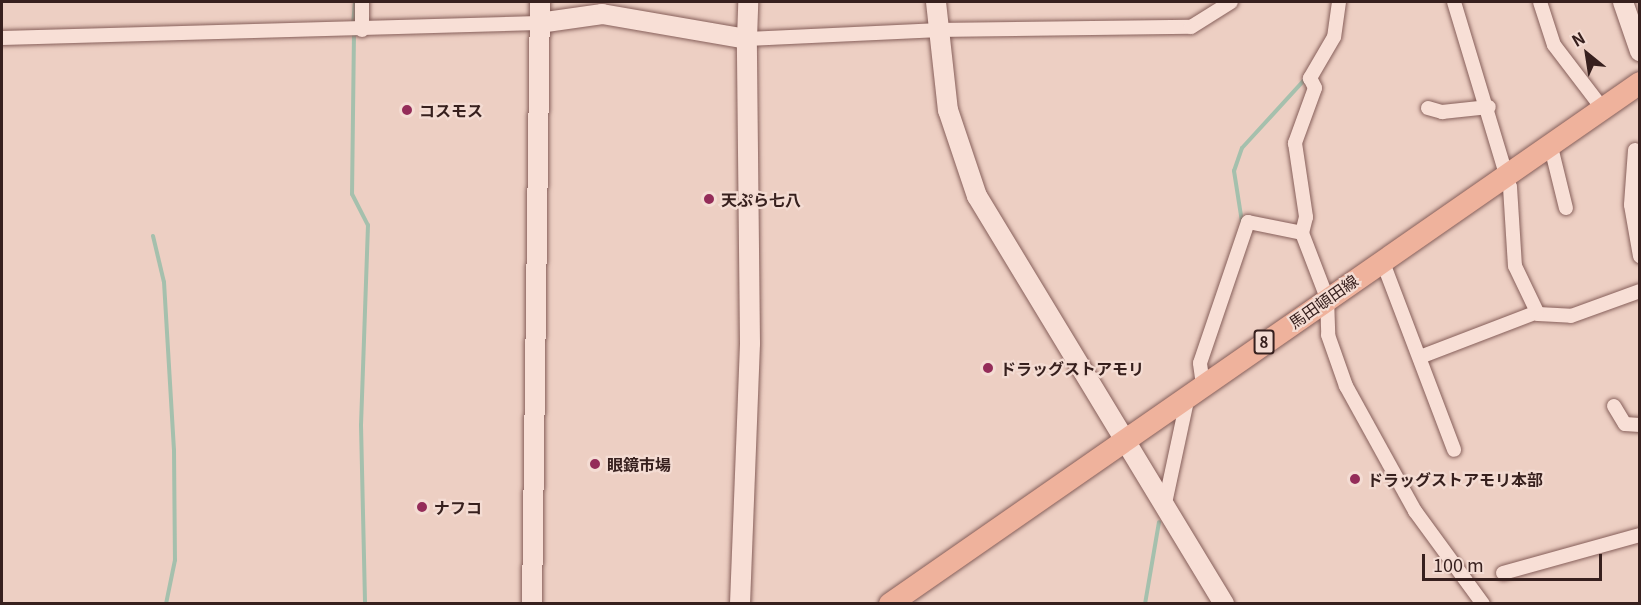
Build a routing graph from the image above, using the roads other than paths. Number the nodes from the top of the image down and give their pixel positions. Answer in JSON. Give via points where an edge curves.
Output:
{"nodes":[{"id":1,"x":362,"y":2,"type":"edge"},
{"id":2,"x":540,"y":2,"type":"edge"},
{"id":3,"x":747,"y":2,"type":"edge"},
{"id":4,"x":936,"y":2,"type":"edge"},
{"id":5,"x":1231,"y":2,"type":"edge"},
{"id":6,"x":1339,"y":2,"type":"edge"},
{"id":7,"x":1450,"y":2,"type":"edge"},
{"id":8,"x":1540,"y":2,"type":"edge"},
{"id":9,"x":1623,"y":2,"type":"edge"},
{"id":10,"x":539,"y":23,"type":"junction"},
{"id":11,"x":356,"y":30,"type":"junction"},
{"id":12,"x":935,"y":30,"type":"junction"},
{"id":13,"x":2,"y":38,"type":"edge"},
{"id":14,"x":747,"y":39,"type":"junction"},
{"id":15,"x":1640,"y":51,"type":"edge"},
{"id":16,"x":1640,"y":83,"type":"edge"},
{"id":17,"x":1489,"y":107,"type":"junction"},
{"id":18,"x":1428,"y":108,"type":"dead end"},
{"id":19,"x":1602,"y":108,"type":"junction"},
{"id":20,"x":1550,"y":143,"type":"junction"},
{"id":21,"x":1635,"y":150,"type":"dead end"},
{"id":22,"x":1506,"y":172,"type":"junction"},
{"id":23,"x":1566,"y":208,"type":"dead end"},
{"id":24,"x":1302,"y":233,"type":"junction"},
{"id":25,"x":1640,"y":256,"type":"edge"},
{"id":26,"x":1382,"y":260,"type":"junction"},
{"id":27,"x":1640,"y":291,"type":"edge"},
{"id":28,"x":1327,"y":298,"type":"junction"},
{"id":29,"x":1538,"y":312,"type":"junction"},
{"id":30,"x":1419,"y":357,"type":"junction"},
{"id":31,"x":1196,"y":390,"type":"junction"},
{"id":32,"x":1614,"y":406,"type":"dead end"},
{"id":33,"x":1640,"y":425,"type":"edge"},
{"id":34,"x":1126,"y":438,"type":"junction"},
{"id":35,"x":1454,"y":450,"type":"dead end"},
{"id":36,"x":1164,"y":511,"type":"junction"},
{"id":37,"x":1640,"y":535,"type":"edge"},
{"id":38,"x":1503,"y":573,"type":"dead end"},
{"id":39,"x":532,"y":603,"type":"edge"},
{"id":40,"x":740,"y":603,"type":"edge"},
{"id":41,"x":890,"y":603,"type":"edge"},
{"id":42,"x":1224,"y":603,"type":"edge"},
{"id":43,"x":1483,"y":603,"type":"edge"}],
"edges":[{"from":1,"to":11,"type":"street"},
{"from":2,"to":10,"type":"street"},
{"from":3,"to":14,"type":"street"},
{"from":4,"to":12,"type":"street"},
{"from":5,"to":12,"type":"street","via":[[1191,27]]},
{"from":6,"to":24,"type":"street","via":[[1334,37],[1310,78],[1315,88],[1295,143],[1306,217]]},
{"from":7,"to":17,"type":"street"},
{"from":8,"to":19,"type":"street","via":[[1554,45]]},
{"from":9,"to":15,"type":"street"},
{"from":10,"to":11,"type":"street"},
{"from":10,"to":14,"type":"street","via":[[602,14]]},
{"from":10,"to":39,"type":"street"},
{"from":11,"to":13,"type":"street"},
{"from":12,"to":14,"type":"street"},
{"from":12,"to":34,"type":"street","via":[[948,110],[977,195],[996,235]]},
{"from":14,"to":40,"type":"street","via":[[750,343]]},
{"from":16,"to":19,"type":"main road","name":"馬田頓田線","number":"8"},
{"from":17,"to":18,"type":"street","via":[[1451,112]]},
{"from":17,"to":22,"type":"street"},
{"from":19,"to":20,"type":"main road","name":"馬田頓田線","number":"8"},
{"from":20,"to":22,"type":"main road","name":"馬田頓田線","number":"8"},
{"from":20,"to":23,"type":"street"},
{"from":21,"to":25,"type":"street","via":[[1631,205]]},
{"from":22,"to":26,"type":"main road","name":"馬田頓田線","number":"8"},
{"from":22,"to":29,"type":"street","via":[[1515,266]]},
{"from":24,"to":28,"type":"street"},
{"from":24,"to":31,"type":"street","via":[[1248,222],[1200,363]]},
{"from":26,"to":28,"type":"main road","name":"馬田頓田線","number":"8"},
{"from":26,"to":30,"type":"street"},
{"from":27,"to":29,"type":"street","via":[[1571,316],[1546,319]]},
{"from":28,"to":31,"type":"main road","name":"馬田頓田線","number":"8"},
{"from":28,"to":43,"type":"street","via":[[1328,334],[1346,386],[1415,511]]},
{"from":29,"to":30,"type":"street"},
{"from":30,"to":35,"type":"street"},
{"from":31,"to":34,"type":"main road","name":"馬田頓田線","number":"8"},
{"from":31,"to":36,"type":"street"},
{"from":32,"to":33,"type":"street","via":[[1625,424]]},
{"from":34,"to":36,"type":"street"},
{"from":34,"to":41,"type":"main road","name":"馬田頓田線","number":"8"},
{"from":36,"to":42,"type":"street"},
{"from":37,"to":38,"type":"street"}]}
